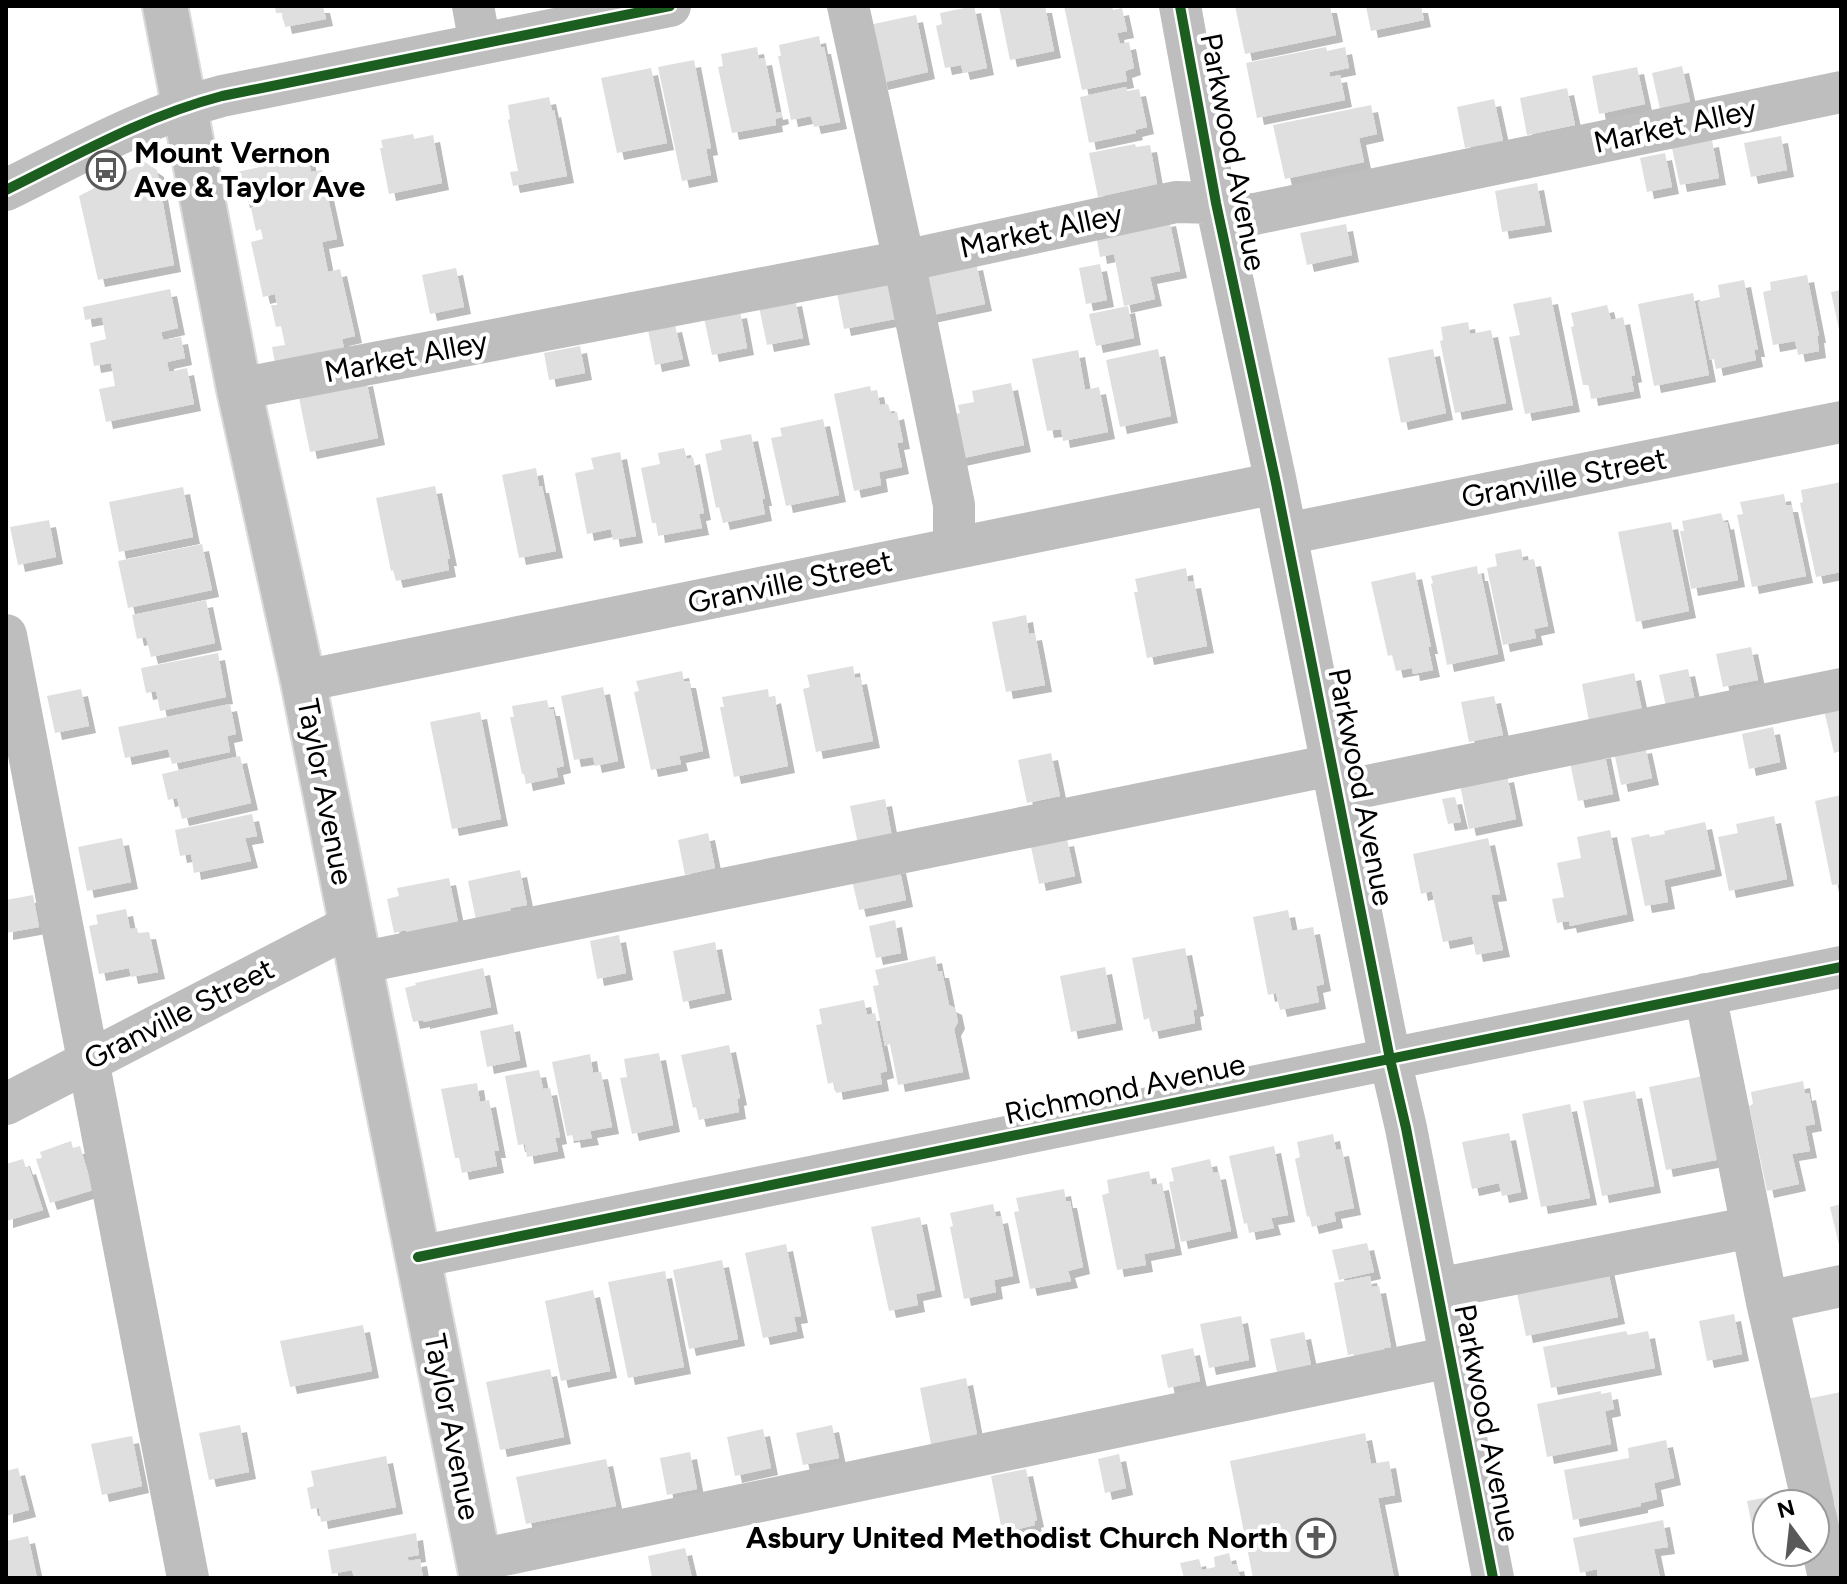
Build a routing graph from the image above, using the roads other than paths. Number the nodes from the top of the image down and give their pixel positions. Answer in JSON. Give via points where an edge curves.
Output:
{"nodes":[{"id":1,"x":165,"y":6,"type":"edge"},
{"id":2,"x":670,"y":6,"type":"edge"},
{"id":3,"x":848,"y":6,"type":"edge"},
{"id":4,"x":1180,"y":6,"type":"edge"},
{"id":5,"x":476,"y":25,"type":"edge"},
{"id":6,"x":1841,"y":92,"type":"edge"},
{"id":7,"x":185,"y":106,"type":"junction"},
{"id":8,"x":6,"y":190,"type":"edge"},
{"id":9,"x":1216,"y":203,"type":"junction"},
{"id":10,"x":904,"y":261,"type":"junction"},
{"id":11,"x":239,"y":389,"type":"junction"},
{"id":12,"x":1841,"y":422,"type":"edge"},
{"id":13,"x":1276,"y":483,"type":"junction"},
{"id":14,"x":1286,"y":534,"type":"junction"},
{"id":15,"x":954,"y":548,"type":"junction"},
{"id":16,"x":6,"y":635,"type":"edge"},
{"id":17,"x":303,"y":681,"type":"junction"},
{"id":18,"x":1841,"y":689,"type":"edge"},
{"id":19,"x":1335,"y":779,"type":"junction"},
{"id":20,"x":355,"y":944,"type":"junction"},
{"id":21,"x":1841,"y":967,"type":"edge"},
{"id":22,"x":1705,"y":994,"type":"junction"},
{"id":23,"x":1390,"y":1059,"type":"junction"},
{"id":24,"x":88,"y":1061,"type":"junction"},
{"id":25,"x":6,"y":1104,"type":"edge"},
{"id":26,"x":1752,"y":1227,"type":"junction"},
{"id":27,"x":418,"y":1257,"type":"junction"},
{"id":28,"x":1841,"y":1286,"type":"edge"},
{"id":29,"x":1437,"y":1289,"type":"junction"},
{"id":30,"x":1767,"y":1302,"type":"junction"},
{"id":31,"x":1450,"y":1357,"type":"junction"},
{"id":32,"x":1809,"y":1488,"type":"edge"},
{"id":33,"x":481,"y":1569,"type":"edge"},
{"id":34,"x":188,"y":1578,"type":"edge"},
{"id":35,"x":1493,"y":1578,"type":"edge"}],
"edges":[{"from":1,"to":7,"type":"main road","name":"Taylor Avenue"},
{"from":2,"to":5,"type":"street"},
{"from":3,"to":10,"type":"street"},
{"from":4,"to":9,"type":"street","name":"Parkwood Avenue"},
{"from":5,"to":7,"type":"street"},
{"from":6,"to":9,"type":"street","name":"Market Alley","via":[[1250,215]]},
{"from":7,"to":8,"type":"street"},
{"from":7,"to":11,"type":"main road","name":"Taylor Avenue"},
{"from":9,"to":10,"type":"street","name":"Market Alley","via":[[1176,202]]},
{"from":9,"to":13,"type":"street","name":"Parkwood Avenue"},
{"from":10,"to":11,"type":"street","name":"Market Alley"},
{"from":10,"to":15,"type":"street","via":[[954,505]]},
{"from":11,"to":17,"type":"main road","name":"Taylor Avenue"},
{"from":12,"to":14,"type":"street","name":"Granville Street"},
{"from":13,"to":14,"type":"street","name":"Parkwood Avenue"},
{"from":13,"to":15,"type":"street","name":"Granville Street"},
{"from":14,"to":19,"type":"street","name":"Parkwood Avenue"},
{"from":15,"to":17,"type":"street","name":"Granville Street"},
{"from":16,"to":24,"type":"street"},
{"from":17,"to":20,"type":"main road","name":"Taylor Avenue"},
{"from":18,"to":19,"type":"street","name":"Granville Street"},
{"from":19,"to":20,"type":"street","name":"Granville Street"},
{"from":19,"to":23,"type":"street","name":"Parkwood Avenue"},
{"from":20,"to":24,"type":"street","name":"Granville Street"},
{"from":20,"to":27,"type":"main road","name":"Taylor Avenue"},
{"from":21,"to":22,"type":"street","name":"Richmond Avenue"},
{"from":22,"to":23,"type":"street","name":"Richmond Avenue"},
{"from":22,"to":26,"type":"street"},
{"from":23,"to":27,"type":"street","name":"Richmond Avenue"},
{"from":23,"to":29,"type":"street","name":"Parkwood Avenue"},
{"from":24,"to":25,"type":"street","name":"Granville Street"},
{"from":24,"to":34,"type":"street"},
{"from":26,"to":29,"type":"street"},
{"from":26,"to":30,"type":"street"},
{"from":27,"to":33,"type":"main road","name":"Taylor Avenue"},
{"from":28,"to":30,"type":"street"},
{"from":29,"to":31,"type":"street","name":"Parkwood Avenue"},
{"from":30,"to":32,"type":"street"},
{"from":31,"to":33,"type":"street"},
{"from":31,"to":35,"type":"street","name":"Parkwood Avenue"}]}
